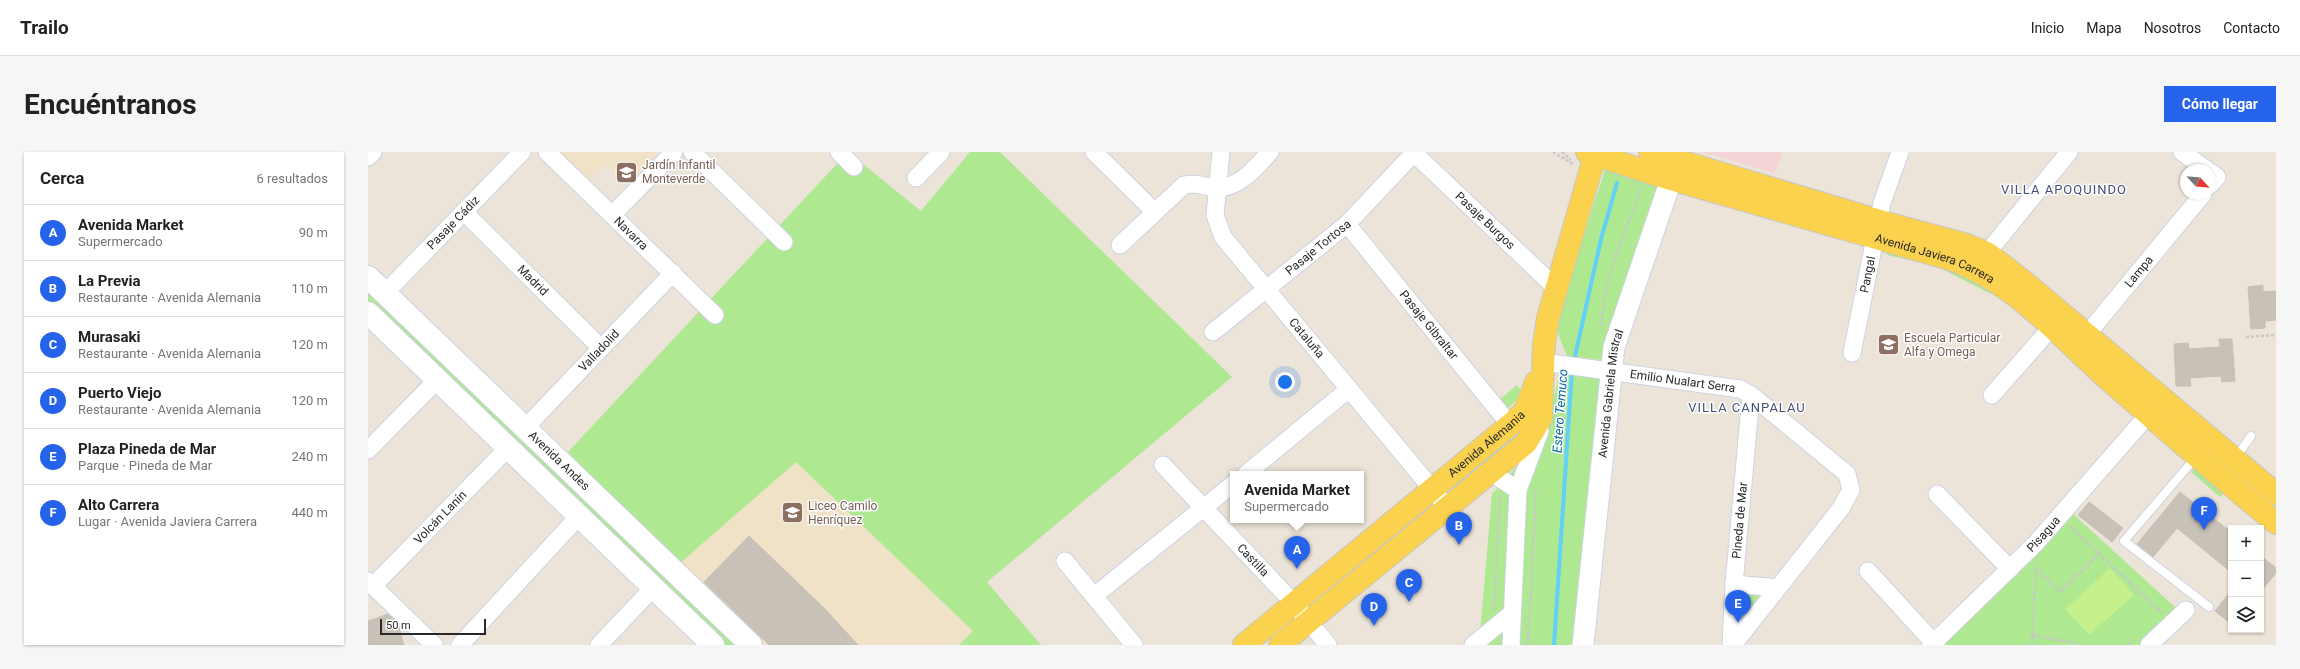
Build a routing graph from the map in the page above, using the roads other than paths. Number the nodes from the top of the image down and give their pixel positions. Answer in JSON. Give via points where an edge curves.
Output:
{"nodes":[{"id":1,"x":373,"y":152,"type":"edge"},
{"id":2,"x":522,"y":152,"type":"edge"},
{"id":3,"x":547,"y":152,"type":"edge"},
{"id":4,"x":674,"y":152,"type":"edge"},
{"id":5,"x":692,"y":152,"type":"edge"},
{"id":6,"x":839,"y":152,"type":"edge"},
{"id":7,"x":941,"y":152,"type":"edge"},
{"id":8,"x":1094,"y":152,"type":"edge"},
{"id":9,"x":1221,"y":152,"type":"edge"},
{"id":10,"x":1270,"y":152,"type":"edge"},
{"id":11,"x":1650,"y":152,"type":"edge"},
{"id":12,"x":1900,"y":152,"type":"edge"},
{"id":13,"x":2069,"y":152,"type":"edge"},
{"id":14,"x":2182,"y":152,"type":"edge"},
{"id":15,"x":1414,"y":153,"type":"joint"},
{"id":16,"x":1589,"y":156,"type":"edge"},
{"id":17,"x":368,"y":157,"type":"edge"},
{"id":18,"x":1677,"y":164,"type":"edge"},
{"id":19,"x":2196,"y":164,"type":"edge"},
{"id":20,"x":854,"y":167,"type":"dead end"},
{"id":21,"x":916,"y":178,"type":"dead end"},
{"id":22,"x":1216,"y":188,"type":"junction"},
{"id":23,"x":2198,"y":200,"type":"edge"},
{"id":24,"x":464,"y":212,"type":"junction"},
{"id":25,"x":1154,"y":212,"type":"junction"},
{"id":26,"x":612,"y":215,"type":"junction"},
{"id":27,"x":1347,"y":224,"type":"junction"},
{"id":28,"x":1877,"y":230,"type":"junction"},
{"id":29,"x":784,"y":242,"type":"dead end"},
{"id":30,"x":1120,"y":245,"type":"dead end"},
{"id":31,"x":1987,"y":253,"type":"junction"},
{"id":32,"x":673,"y":273,"type":"junction"},
{"id":33,"x":368,"y":277,"type":"edge"},
{"id":34,"x":1556,"y":288,"type":"junction"},
{"id":35,"x":1267,"y":290,"type":"junction"},
{"id":36,"x":385,"y":293,"type":"junction"},
{"id":37,"x":368,"y":313,"type":"edge"},
{"id":38,"x":715,"y":315,"type":"dead end"},
{"id":39,"x":2051,"y":328,"type":"junction"},
{"id":40,"x":1214,"y":332,"type":"dead end"},
{"id":41,"x":2080,"y":342,"type":"junction"},
{"id":42,"x":601,"y":348,"type":"junction"},
{"id":43,"x":1852,"y":353,"type":"dead end"},
{"id":44,"x":1550,"y":362,"type":"junction"},
{"id":45,"x":1605,"y":369,"type":"junction"},
{"id":46,"x":437,"y":380,"type":"junction"},
{"id":47,"x":1349,"y":389,"type":"junction"},
{"id":48,"x":1751,"y":395,"type":"junction"},
{"id":49,"x":1992,"y":395,"type":"dead end"},
{"id":50,"x":2148,"y":415,"type":"junction"},
{"id":51,"x":1541,"y":418,"type":"junction"},
{"id":52,"x":1510,"y":425,"type":"junction"},
{"id":53,"x":525,"y":428,"type":"junction"},
{"id":54,"x":2252,"y":436,"type":"dead end"},
{"id":55,"x":508,"y":448,"type":"junction"},
{"id":56,"x":368,"y":450,"type":"edge"},
{"id":57,"x":2196,"y":456,"type":"junction"},
{"id":58,"x":2234,"y":460,"type":"junction"},
{"id":59,"x":1163,"y":465,"type":"dead end"},
{"id":60,"x":1250,"y":471,"type":"edge"},
{"id":61,"x":1494,"y":475,"type":"junction"},
{"id":62,"x":2220,"y":477,"type":"junction"},
{"id":63,"x":1230,"y":486,"type":"edge"},
{"id":64,"x":1432,"y":490,"type":"junction"},
{"id":65,"x":1518,"y":490,"type":"junction"},
{"id":66,"x":1937,"y":494,"type":"dead end"},
{"id":67,"x":2276,"y":494,"type":"edge"},
{"id":68,"x":1205,"y":507,"type":"junction"},
{"id":69,"x":1447,"y":507,"type":"junction"},
{"id":70,"x":579,"y":516,"type":"junction"},
{"id":71,"x":2276,"y":524,"type":"edge"},
{"id":72,"x":1065,"y":561,"type":"dead end"},
{"id":73,"x":2010,"y":569,"type":"junction"},
{"id":74,"x":1868,"y":571,"type":"dead end"},
{"id":75,"x":370,"y":583,"type":"edge"},
{"id":76,"x":1734,"y":584,"type":"junction"},
{"id":77,"x":653,"y":588,"type":"junction"},
{"id":78,"x":1778,"y":588,"type":"junction"},
{"id":79,"x":1094,"y":596,"type":"junction"},
{"id":80,"x":1295,"y":604,"type":"junction"},
{"id":81,"x":2209,"y":607,"type":"dead end"},
{"id":82,"x":2186,"y":610,"type":"dead end"},
{"id":83,"x":1512,"y":613,"type":"junction"},
{"id":84,"x":1308,"y":621,"type":"junction"},
{"id":85,"x":1933,"y":644,"type":"edge"},
{"id":86,"x":434,"y":645,"type":"edge"},
{"id":87,"x":460,"y":645,"type":"edge"},
{"id":88,"x":599,"y":645,"type":"edge"},
{"id":89,"x":713,"y":645,"type":"edge"},
{"id":90,"x":750,"y":645,"type":"edge"},
{"id":91,"x":1134,"y":645,"type":"edge"},
{"id":92,"x":1244,"y":645,"type":"edge"},
{"id":93,"x":1280,"y":645,"type":"edge"},
{"id":94,"x":1328,"y":645,"type":"edge"},
{"id":95,"x":1473,"y":645,"type":"edge"},
{"id":96,"x":1511,"y":645,"type":"edge"},
{"id":97,"x":1583,"y":645,"type":"edge"},
{"id":98,"x":1732,"y":645,"type":"edge"},
{"id":99,"x":2149,"y":645,"type":"edge"}],
"edges":[{"from":1,"to":17,"type":"street"},
{"from":2,"to":24,"type":"street","name":"Pasaje Cádiz"},
{"from":3,"to":26,"type":"street","name":"Navarra"},
{"from":4,"to":26,"type":"street"},
{"from":5,"to":29,"type":"street"},
{"from":6,"to":20,"type":"street"},
{"from":7,"to":21,"type":"street"},
{"from":8,"to":25,"type":"street"},
{"from":9,"to":22,"type":"street","name":"Cataluña"},
{"from":10,"to":22,"type":"street","via":[[1246,177]]},
{"from":11,"to":18,"type":"main road","name":"Avenida Javiera Carrera"},
{"from":12,"to":28,"type":"street","name":"Pangal","via":[[1887,184]]},
{"from":13,"to":31,"type":"street"},
{"from":14,"to":19,"type":"street"},
{"from":15,"to":27,"type":"street","name":"Pasaje Tortosa"},
{"from":15,"to":34,"type":"street","name":"Pasaje Burgos"},
{"from":16,"to":18,"type":"main road","name":"Avenida Javiera Carrera"},
{"from":16,"to":34,"type":"main road"},
{"from":18,"to":28,"type":"main road","name":"Avenida Javiera Carrera"},
{"from":18,"to":45,"type":"street","name":"Avenida Gabriela Mistral"},
{"from":22,"to":25,"type":"street","via":[[1204,184],[1184,185]]},
{"from":22,"to":35,"type":"street","name":"Cataluña","via":[[1215,215],[1219,230]]},
{"from":23,"to":41,"type":"street","name":"Lampa"},
{"from":24,"to":36,"type":"street","name":"Pasaje Cádiz"},
{"from":24,"to":42,"type":"street","name":"Madrid"},
{"from":25,"to":30,"type":"street"},
{"from":26,"to":32,"type":"street","name":"Navarra"},
{"from":27,"to":35,"type":"street","name":"Pasaje Tortosa"},
{"from":27,"to":52,"type":"street","name":"Pasaje Gibraltar"},
{"from":28,"to":31,"type":"main road","name":"Avenida Javiera Carrera","via":[[1950,240]]},
{"from":28,"to":39,"type":"main road","name":"Avenida Javiera Carrera","via":[[1975,268],[2018,299]]},
{"from":28,"to":43,"type":"street","name":"Pangal"},
{"from":31,"to":41,"type":"main road","name":"Avenida Javiera Carrera","via":[[2002,263]]},
{"from":32,"to":38,"type":"street","name":"Navarra"},
{"from":32,"to":42,"type":"street","name":"Valladolid"},
{"from":33,"to":36,"type":"main road","name":"Avenida Andes"},
{"from":34,"to":44,"type":"main road","via":[[1548,318]]},
{"from":35,"to":40,"type":"street","name":"Pasaje Tortosa"},
{"from":35,"to":47,"type":"street","name":"Cataluña"},
{"from":36,"to":53,"type":"main road","name":"Avenida Andes"},
{"from":37,"to":46,"type":"main road"},
{"from":39,"to":41,"type":"main road","name":"Avenida Javiera Carrera"},
{"from":39,"to":49,"type":"street"},
{"from":41,"to":50,"type":"main road","name":"Avenida Javiera Carrera"},
{"from":41,"to":58,"type":"main road","name":"Avenida Javiera Carrera"},
{"from":42,"to":53,"type":"street","name":"Valladolid"},
{"from":44,"to":45,"type":"street","name":"Emilio Nualart Serra"},
{"from":44,"to":51,"type":"main road","name":"Avenida Alemania"},
{"from":44,"to":52,"type":"main road","name":"Avenida Alemania","via":[[1525,411]]},
{"from":45,"to":48,"type":"street","name":"Emilio Nualart Serra","via":[[1740,389]]},
{"from":45,"to":97,"type":"street","name":"Avenida Gabriela Mistral"},
{"from":46,"to":55,"type":"main road"},
{"from":46,"to":56,"type":"street"},
{"from":47,"to":60,"type":"street"},
{"from":47,"to":64,"type":"street","name":"Cataluña"},
{"from":48,"to":76,"type":"street","name":"Pineda de Mar"},
{"from":48,"to":78,"type":"street","name":"Emilio Nualart Serra","via":[[1847,474],[1851,490],[1841,508]]},
{"from":50,"to":57,"type":"main road","name":"Avenida Javiera Carrera"},
{"from":50,"to":73,"type":"street","name":"Pisagua","via":[[2036,543]]},
{"from":51,"to":61,"type":"main road","name":"Avenida Alemania","via":[[1526,443]]},
{"from":51,"to":65,"type":"street","via":[[1540,431]]},
{"from":52,"to":64,"type":"main road","name":"Avenida Alemania"},
{"from":53,"to":90,"type":"main road","name":"Avenida Andes"},
{"from":54,"to":58,"type":"lane"},
{"from":55,"to":70,"type":"main road"},
{"from":55,"to":75,"type":"street","name":"Volcán Lanín"},
{"from":57,"to":62,"type":"main road","name":"Avenida Javiera Carrera"},
{"from":57,"to":81,"type":"lane","via":[[2124,541]]},
{"from":58,"to":62,"type":"main road"},
{"from":58,"to":67,"type":"main road","name":"Avenida Javiera Carrera"},
{"from":59,"to":68,"type":"street","name":"Castilla"},
{"from":61,"to":65,"type":"street"},
{"from":61,"to":69,"type":"main road","name":"Avenida Alemania"},
{"from":62,"to":71,"type":"main road","name":"Avenida Javiera Carrera"},
{"from":63,"to":68,"type":"street"},
{"from":64,"to":69,"type":"street","name":"Cataluña"},
{"from":64,"to":80,"type":"main road","name":"Avenida Alemania"},
{"from":65,"to":83,"type":"street"},
{"from":66,"to":73,"type":"street"},
{"from":68,"to":79,"type":"street"},
{"from":68,"to":80,"type":"street","name":"Castilla"},
{"from":69,"to":84,"type":"main road","name":"Avenida Alemania"},
{"from":70,"to":77,"type":"main road"},
{"from":70,"to":87,"type":"street"},
{"from":72,"to":79,"type":"street"},
{"from":73,"to":85,"type":"street","name":"Pisagua"},
{"from":74,"to":85,"type":"street"},
{"from":75,"to":86,"type":"street"},
{"from":76,"to":78,"type":"street"},
{"from":76,"to":98,"type":"street","name":"Pineda de Mar"},
{"from":77,"to":88,"type":"street"},
{"from":77,"to":89,"type":"main road"},
{"from":78,"to":98,"type":"street","name":"Emilio Nualart Serra"},
{"from":79,"to":91,"type":"street"},
{"from":80,"to":84,"type":"street","name":"Castilla"},
{"from":80,"to":92,"type":"main road","name":"Avenida Alemania"},
{"from":82,"to":99,"type":"street"},
{"from":83,"to":95,"type":"street"},
{"from":83,"to":96,"type":"street"},
{"from":84,"to":93,"type":"main road","name":"Avenida Alemania"},
{"from":84,"to":94,"type":"street","name":"Castilla"}]}
